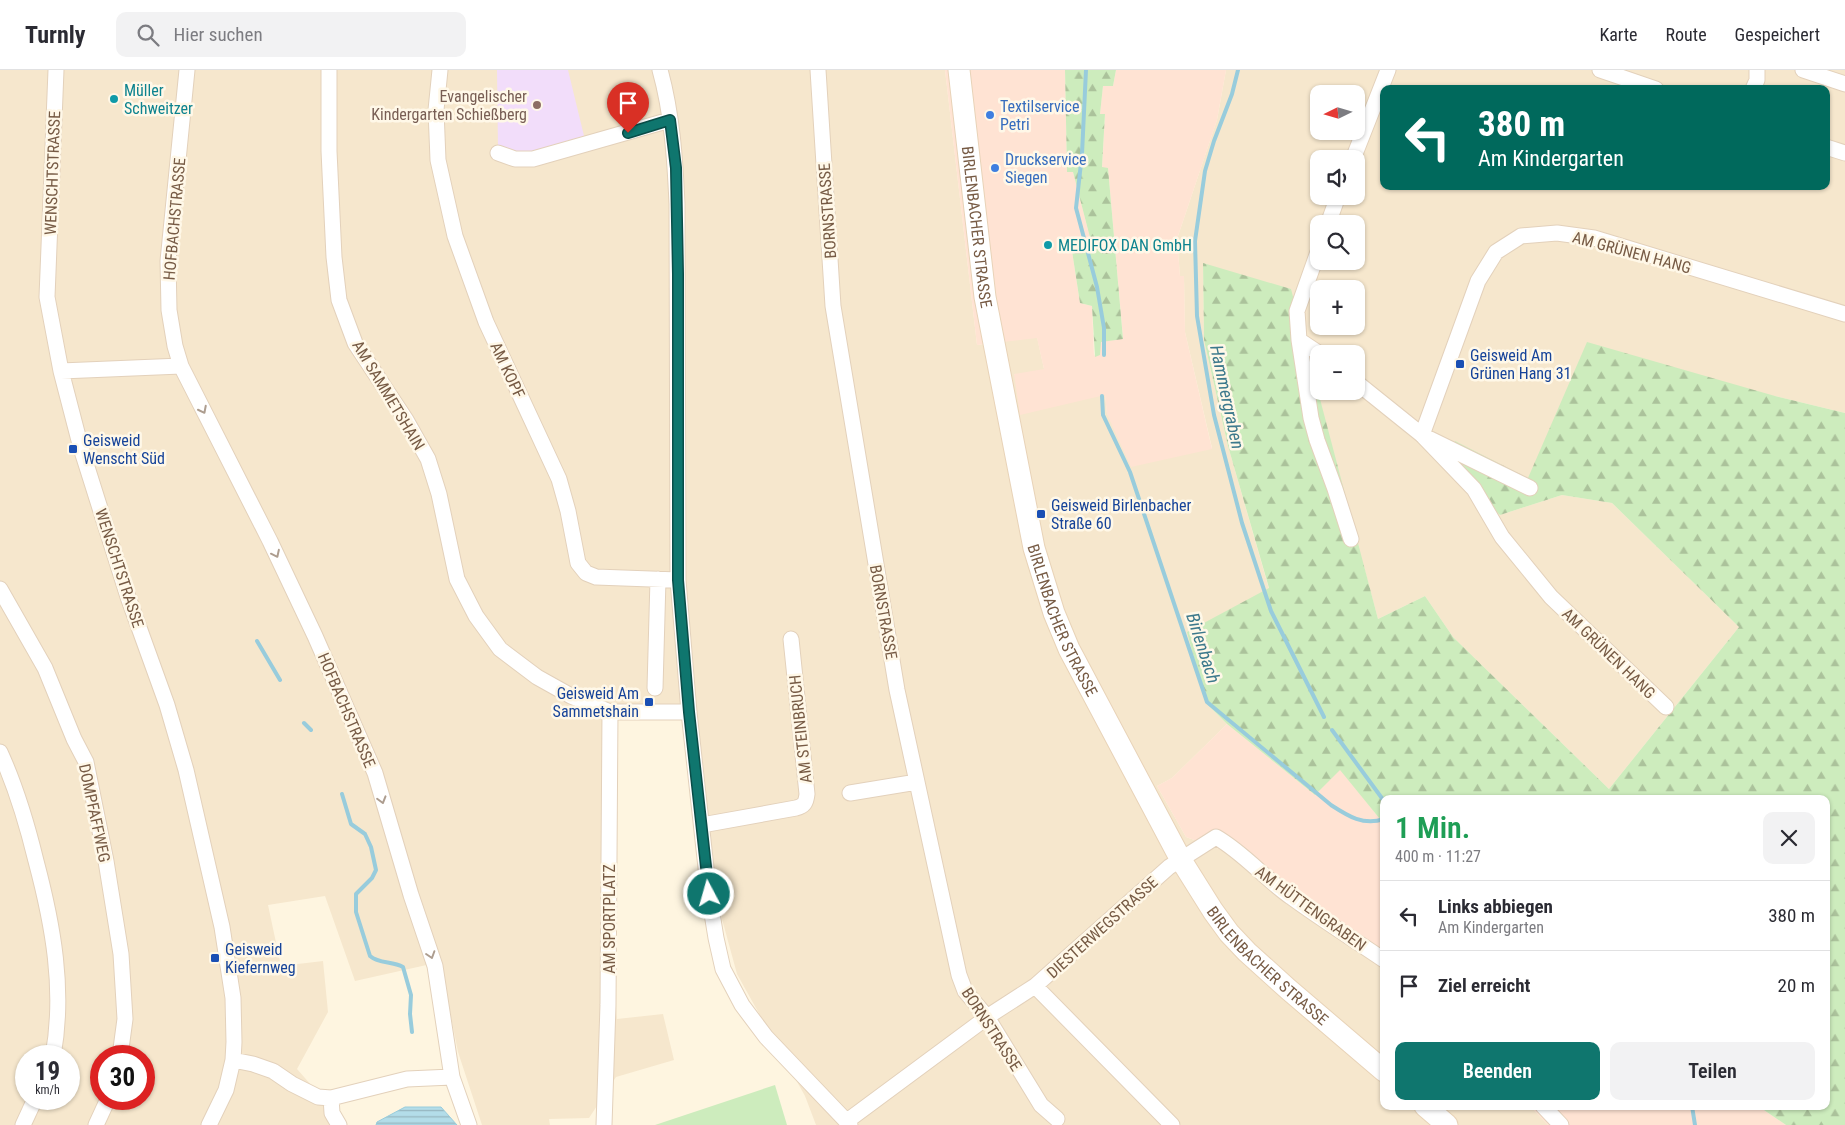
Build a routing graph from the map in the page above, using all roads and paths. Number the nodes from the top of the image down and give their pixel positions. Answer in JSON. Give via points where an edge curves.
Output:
{"nodes":[{"id":1,"x":56,"y":70,"type":"edge"},
{"id":2,"x":187,"y":70,"type":"edge"},
{"id":3,"x":329,"y":70,"type":"edge"},
{"id":4,"x":440,"y":70,"type":"edge"},
{"id":5,"x":660,"y":70,"type":"edge"},
{"id":6,"x":818,"y":70,"type":"edge"},
{"id":7,"x":959,"y":70,"type":"edge"},
{"id":8,"x":1388,"y":70,"type":"edge"},
{"id":9,"x":1600,"y":70,"type":"edge"},
{"id":10,"x":1758,"y":70,"type":"edge"},
{"id":11,"x":1803,"y":70,"type":"edge"},
{"id":12,"x":1845,"y":84,"type":"edge"},
{"id":13,"x":1382,"y":85,"type":"edge"},
{"id":14,"x":1644,"y":85,"type":"edge"},
{"id":15,"x":1755,"y":85,"type":"edge"},
{"id":16,"x":1380,"y":90,"type":"edge"},
{"id":17,"x":670,"y":120,"type":"junction"},
{"id":18,"x":1830,"y":147,"type":"edge"},
{"id":19,"x":1357,"y":150,"type":"edge"},
{"id":20,"x":498,"y":153,"type":"dead end"},
{"id":21,"x":1845,"y":153,"type":"edge"},
{"id":22,"x":1312,"y":270,"type":"edge"},
{"id":23,"x":1845,"y":314,"type":"edge"},
{"id":24,"x":1299,"y":340,"type":"junction"},
{"id":25,"x":1310,"y":347,"type":"edge"},
{"id":26,"x":180,"y":366,"type":"junction"},
{"id":27,"x":61,"y":371,"type":"junction"},
{"id":28,"x":1365,"y":389,"type":"edge"},
{"id":29,"x":1422,"y":435,"type":"junction"},
{"id":30,"x":1530,"y":488,"type":"dead end"},
{"id":31,"x":1351,"y":539,"type":"dead end"},
{"id":32,"x":658,"y":580,"type":"junction"},
{"id":33,"x":678,"y":580,"type":"junction"},
{"id":34,"x":0,"y":589,"type":"edge"},
{"id":35,"x":791,"y":639,"type":"dead end"},
{"id":36,"x":655,"y":688,"type":"dead end"},
{"id":37,"x":1666,"y":707,"type":"dead end"},
{"id":38,"x":610,"y":712,"type":"junction"},
{"id":39,"x":689,"y":712,"type":"junction"},
{"id":40,"x":0,"y":752,"type":"edge"},
{"id":41,"x":918,"y":782,"type":"junction"},
{"id":42,"x":850,"y":793,"type":"dead end"},
{"id":43,"x":702,"y":825,"type":"junction"},
{"id":44,"x":1216,"y":837,"type":"joint"},
{"id":45,"x":1181,"y":860,"type":"junction"},
{"id":46,"x":1380,"y":957,"type":"edge"},
{"id":47,"x":1035,"y":986,"type":"junction"},
{"id":48,"x":983,"y":1021,"type":"junction"},
{"id":49,"x":54,"y":1045,"type":"edge"},
{"id":50,"x":122,"y":1045,"type":"edge"},
{"id":51,"x":233,"y":1060,"type":"junction"},
{"id":52,"x":1380,"y":1068,"type":"edge"},
{"id":53,"x":452,"y":1076,"type":"junction"},
{"id":54,"x":331,"y":1098,"type":"junction"},
{"id":55,"x":30,"y":1110,"type":"edge"},
{"id":56,"x":103,"y":1110,"type":"edge"},
{"id":57,"x":1430,"y":1110,"type":"edge"},
{"id":58,"x":1547,"y":1110,"type":"edge"},
{"id":59,"x":1057,"y":1119,"type":"dead end"},
{"id":60,"x":848,"y":1123,"type":"edge"},
{"id":61,"x":23,"y":1125,"type":"edge"},
{"id":62,"x":96,"y":1125,"type":"edge"},
{"id":63,"x":210,"y":1125,"type":"edge"},
{"id":64,"x":339,"y":1125,"type":"edge"},
{"id":65,"x":469,"y":1125,"type":"edge"},
{"id":66,"x":604,"y":1125,"type":"edge"},
{"id":67,"x":1172,"y":1125,"type":"edge"},
{"id":68,"x":1447,"y":1125,"type":"edge"},
{"id":69,"x":1561,"y":1125,"type":"edge"}],
"edges":[{"from":1,"to":27,"type":"street","name":"WENSCHTSTRASSE","via":[[46,297]]},
{"from":2,"to":26,"type":"street","name":"HOFBACHSTRASSE","via":[[168,261],[169,310]]},
{"from":3,"to":38,"type":"street","name":"AM SAMMETSHAIN","via":[[328,151],[339,300],[355,343],[406,420],[428,460],[457,579],[476,616],[500,648],[536,677]]},
{"from":4,"to":32,"type":"street","name":"AM KOPF","via":[[436,110],[438,160],[455,236],[486,322],[559,479],[578,563],[586,573],[596,577]]},
{"from":5,"to":17,"type":"street"},
{"from":6,"to":41,"type":"street","name":"BORNSTRASSE","via":[[833,306],[894,670]]},
{"from":7,"to":45,"type":"main road","name":"BIRLENBACHER STRASSE","via":[[985,297],[1042,577],[1069,649]]},
{"from":8,"to":13,"type":"street"},
{"from":9,"to":14,"type":"street"},
{"from":10,"to":15,"type":"street"},
{"from":11,"to":12,"type":"street"},
{"from":16,"to":19,"type":"street"},
{"from":17,"to":20,"type":"street","via":[[533,160],[515,159]]},
{"from":17,"to":33,"type":"street","via":[[676,168],[678,265]]},
{"from":18,"to":21,"type":"street"},
{"from":22,"to":24,"type":"street","via":[[1297,311]]},
{"from":23,"to":29,"type":"street","name":"AM GRÜNEN HANG","via":[[1594,238],[1557,232],[1521,236],[1496,252],[1478,281]]},
{"from":24,"to":25,"type":"street"},
{"from":24,"to":31,"type":"street","via":[[1311,418]]},
{"from":26,"to":27,"type":"street"},
{"from":26,"to":53,"type":"street","name":"HOFBACHSTRASSE","one_way":true,"via":[[270,541],[375,773],[434,966]]},
{"from":27,"to":51,"type":"street","name":"WENSCHTSTRASSE","via":[[81,448],[186,770],[226,954],[233,998]]},
{"from":28,"to":29,"type":"street"},
{"from":29,"to":30,"type":"street"},
{"from":29,"to":37,"type":"street","name":"AM GRÜNEN HANG","via":[[1474,490],[1502,537],[1551,597]]},
{"from":32,"to":33,"type":"street","name":"AM KOPF"},
{"from":32,"to":36,"type":"street"},
{"from":33,"to":39,"type":"street"},
{"from":34,"to":50,"type":"street","name":"DOMPFAFFWEG","via":[[45,668],[86,762],[121,954],[125,1020]]},
{"from":35,"to":43,"type":"street","name":"AM STEINBRUCH","via":[[806,802],[796,808]]},
{"from":38,"to":39,"type":"street","name":"AM SAMMETSHAIN"},
{"from":38,"to":66,"type":"street","name":"AM SPORTPLATZ"},
{"from":39,"to":43,"type":"street"},
{"from":40,"to":49,"type":"street","via":[[25,816],[49,909],[59,990]]},
{"from":41,"to":42,"type":"street"},
{"from":41,"to":48,"type":"street","name":"BORNSTRASSE","via":[[959,975]]},
{"from":43,"to":60,"type":"street","via":[[709,894],[723,969],[742,1004],[766,1037]]},
{"from":44,"to":45,"type":"street","name":"DIESTERWEGSTRASSE"},
{"from":44,"to":46,"type":"street","name":"AM HÜTTENGRABEN","via":[[1291,897]]},
{"from":45,"to":47,"type":"street","name":"DIESTERWEGSTRASSE","via":[[1169,867]]},
{"from":45,"to":52,"type":"main road","name":"BIRLENBACHER STRASSE","via":[[1212,912],[1229,932],[1288,989]]},
{"from":47,"to":48,"type":"street","name":"DIESTERWEGSTRASSE"},
{"from":47,"to":67,"type":"street"},
{"from":48,"to":59,"type":"street","name":"BORNSTRASSE","via":[[1041,1106]]},
{"from":48,"to":60,"type":"street","name":"DIESTERWEGSTRASSE"},
{"from":51,"to":54,"type":"street","via":[[273,1071],[318,1097]]},
{"from":51,"to":63,"type":"street","name":"WENSCHTSTRASSE","via":[[226,1090]]},
{"from":53,"to":54,"type":"street","via":[[407,1079]]},
{"from":53,"to":65,"type":"street","name":"HOFBACHSTRASSE"},
{"from":54,"to":64,"type":"street","via":[[332,1113]]},
{"from":55,"to":61,"type":"street"},
{"from":56,"to":62,"type":"street"},
{"from":57,"to":68,"type":"main road"},
{"from":58,"to":69,"type":"street"}]}
